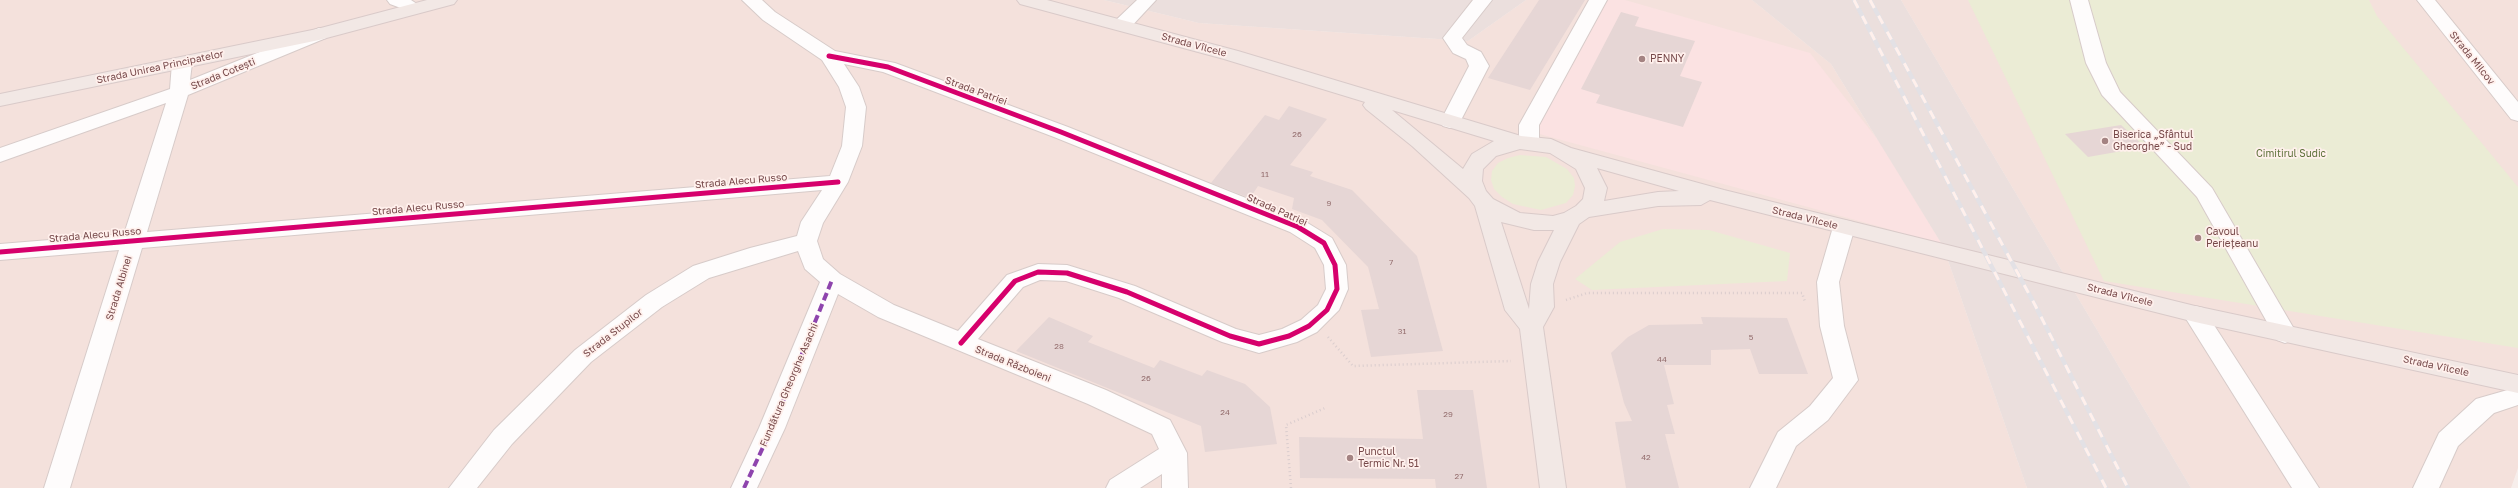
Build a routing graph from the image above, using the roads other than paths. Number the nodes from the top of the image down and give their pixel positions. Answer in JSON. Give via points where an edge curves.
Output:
{"nodes":[{"id":1,"x":396,"y":0,"type":"edge"},
{"id":2,"x":448,"y":0,"type":"edge"},
{"id":3,"x":751,"y":0,"type":"edge"},
{"id":4,"x":1026,"y":0,"type":"edge"},
{"id":5,"x":1147,"y":0,"type":"edge"},
{"id":6,"x":1483,"y":0,"type":"edge"},
{"id":7,"x":1598,"y":0,"type":"edge"},
{"id":8,"x":2079,"y":0,"type":"edge"},
{"id":9,"x":2426,"y":0,"type":"edge"},
{"id":10,"x":414,"y":8,"type":"junction"},
{"id":11,"x":1122,"y":25,"type":"junction"},
{"id":12,"x":320,"y":34,"type":"junction"},
{"id":13,"x":829,"y":56,"type":"junction"},
{"id":14,"x":182,"y":63,"type":"junction"},
{"id":15,"x":179,"y":92,"type":"junction"},
{"id":16,"x":1361,"y":96,"type":"junction"},
{"id":17,"x":0,"y":100,"type":"edge"},
{"id":18,"x":2518,"y":115,"type":"edge"},
{"id":19,"x":1450,"y":122,"type":"junction"},
{"id":20,"x":1525,"y":142,"type":"junction"},
{"id":21,"x":1570,"y":154,"type":"junction"},
{"id":22,"x":0,"y":155,"type":"edge"},
{"id":23,"x":838,"y":182,"type":"junction"},
{"id":24,"x":1480,"y":198,"type":"junction"},
{"id":25,"x":1724,"y":198,"type":"junction"},
{"id":26,"x":1577,"y":215,"type":"junction"},
{"id":27,"x":1844,"y":227,"type":"junction"},
{"id":28,"x":133,"y":241,"type":"junction"},
{"id":29,"x":806,"y":241,"type":"junction"},
{"id":30,"x":0,"y":252,"type":"edge"},
{"id":31,"x":832,"y":280,"type":"junction"},
{"id":32,"x":2195,"y":314,"type":"junction"},
{"id":33,"x":1537,"y":317,"type":"junction"},
{"id":34,"x":2285,"y":334,"type":"junction"},
{"id":35,"x":961,"y":342,"type":"junction"},
{"id":36,"x":2518,"y":384,"type":"edge"},
{"id":37,"x":2518,"y":396,"type":"edge"},
{"id":38,"x":1174,"y":453,"type":"junction"},
{"id":39,"x":57,"y":488,"type":"edge"},
{"id":40,"x":462,"y":488,"type":"edge"},
{"id":41,"x":744,"y":488,"type":"edge"},
{"id":42,"x":1119,"y":488,"type":"edge"},
{"id":43,"x":1175,"y":488,"type":"edge"},
{"id":44,"x":1553,"y":488,"type":"edge"},
{"id":45,"x":1763,"y":488,"type":"edge"},
{"id":46,"x":2306,"y":488,"type":"edge"},
{"id":47,"x":2426,"y":488,"type":"edge"}],
"edges":[{"from":1,"to":10,"type":"street"},
{"from":2,"to":10,"type":"main road","name":"Strada Cotești"},
{"from":3,"to":13,"type":"street","via":[[769,16]]},
{"from":4,"to":11,"type":"main road","name":"Strada Vîlcele"},
{"from":5,"to":11,"type":"street"},
{"from":6,"to":19,"type":"street","via":[[1452,38],[1460,49],[1474,56],[1480,66]]},
{"from":7,"to":20,"type":"street","via":[[1529,125]]},
{"from":8,"to":34,"type":"street","via":[[2096,63],[2112,96],[2205,193]]},
{"from":9,"to":18,"type":"street","name":"Strada Milcov"},
{"from":10,"to":12,"type":"main road","name":"Strada Cotești"},
{"from":11,"to":16,"type":"main road","name":"Strada Vîlcele","via":[[1231,55]]},
{"from":12,"to":14,"type":"main road","name":"Strada Unirea Principatelor"},
{"from":12,"to":15,"type":"street","name":"Strada Cotești"},
{"from":13,"to":23,"type":"street","via":[[849,87],[856,107],[852,146]]},
{"from":13,"to":35,"type":"street","name":"Strada Patriei","via":[[888,67],[1061,132],[1298,227],[1324,244],[1335,265],[1337,289],[1327,310],[1289,336],[1259,344],[1230,336],[1127,292],[1067,273],[1038,272],[1015,281]]},
{"from":14,"to":15,"type":"street","name":"Strada Albinei"},
{"from":14,"to":17,"type":"main road","name":"Strada Unirea Principatelor"},
{"from":15,"to":22,"type":"street","name":"Strada Cotești"},
{"from":15,"to":28,"type":"street","name":"Strada Albinei"},
{"from":16,"to":19,"type":"main road","name":"Strada Vîlcele"},
{"from":16,"to":24,"type":"main road","name":"Strada Vîlcele","via":[[1419,141]]},
{"from":19,"to":20,"type":"main road","name":"Strada Vîlcele"},
{"from":20,"to":21,"type":"main road","via":[[1550,146]]},
{"from":20,"to":24,"type":"main road","via":[[1504,145],[1489,151],[1479,159],[1473,169],[1472,181]]},
{"from":21,"to":25,"type":"main road","name":"Strada Vîlcele"},
{"from":21,"to":26,"type":"main road","via":[[1583,164],[1592,176],[1596,188],[1593,201]]},
{"from":23,"to":28,"type":"street","name":"Strada Alecu Russo"},
{"from":23,"to":29,"type":"street","via":[[812,222]]},
{"from":24,"to":26,"type":"main road","via":[[1499,213],[1516,220],[1547,223]]},
{"from":24,"to":33,"type":"main road","via":[[1516,310]]},
{"from":25,"to":26,"type":"main road","name":"Strada Vîlcele","via":[[1658,199]]},
{"from":25,"to":27,"type":"main road","name":"Strada Vîlcele"},
{"from":26,"to":33,"type":"main road","via":[[1548,262]]},
{"from":27,"to":32,"type":"main road","name":"Strada Vîlcele"},
{"from":27,"to":45,"type":"street","via":[[1828,282],[1832,326],[1846,380],[1819,413],[1787,439]]},
{"from":28,"to":30,"type":"street","name":"Strada Alecu Russo"},
{"from":28,"to":39,"type":"street","name":"Strada Albinei"},
{"from":29,"to":31,"type":"street","name":"Strada Războieni","via":[[813,263]]},
{"from":29,"to":40,"type":"street","name":"Strada Stupilor","via":[[758,253],[701,272],[654,301],[583,356],[503,437]]},
{"from":31,"to":35,"type":"street","name":"Strada Războieni","via":[[886,311]]},
{"from":31,"to":41,"type":"street","name":"Fundătura Gheorghe Asachi","via":[[772,428]]},
{"from":32,"to":34,"type":"main road","name":"Strada Vîlcele"},
{"from":32,"to":46,"type":"street"},
{"from":33,"to":44,"type":"main road","via":[[1536,361]]},
{"from":34,"to":36,"type":"main road","name":"Strada Vîlcele"},
{"from":35,"to":38,"type":"street","name":"Strada Războieni","via":[[1161,426]]},
{"from":37,"to":47,"type":"street","via":[[2485,406],[2448,440]]},
{"from":38,"to":42,"type":"street"},
{"from":38,"to":43,"type":"street","name":"Strada Războieni"}]}
